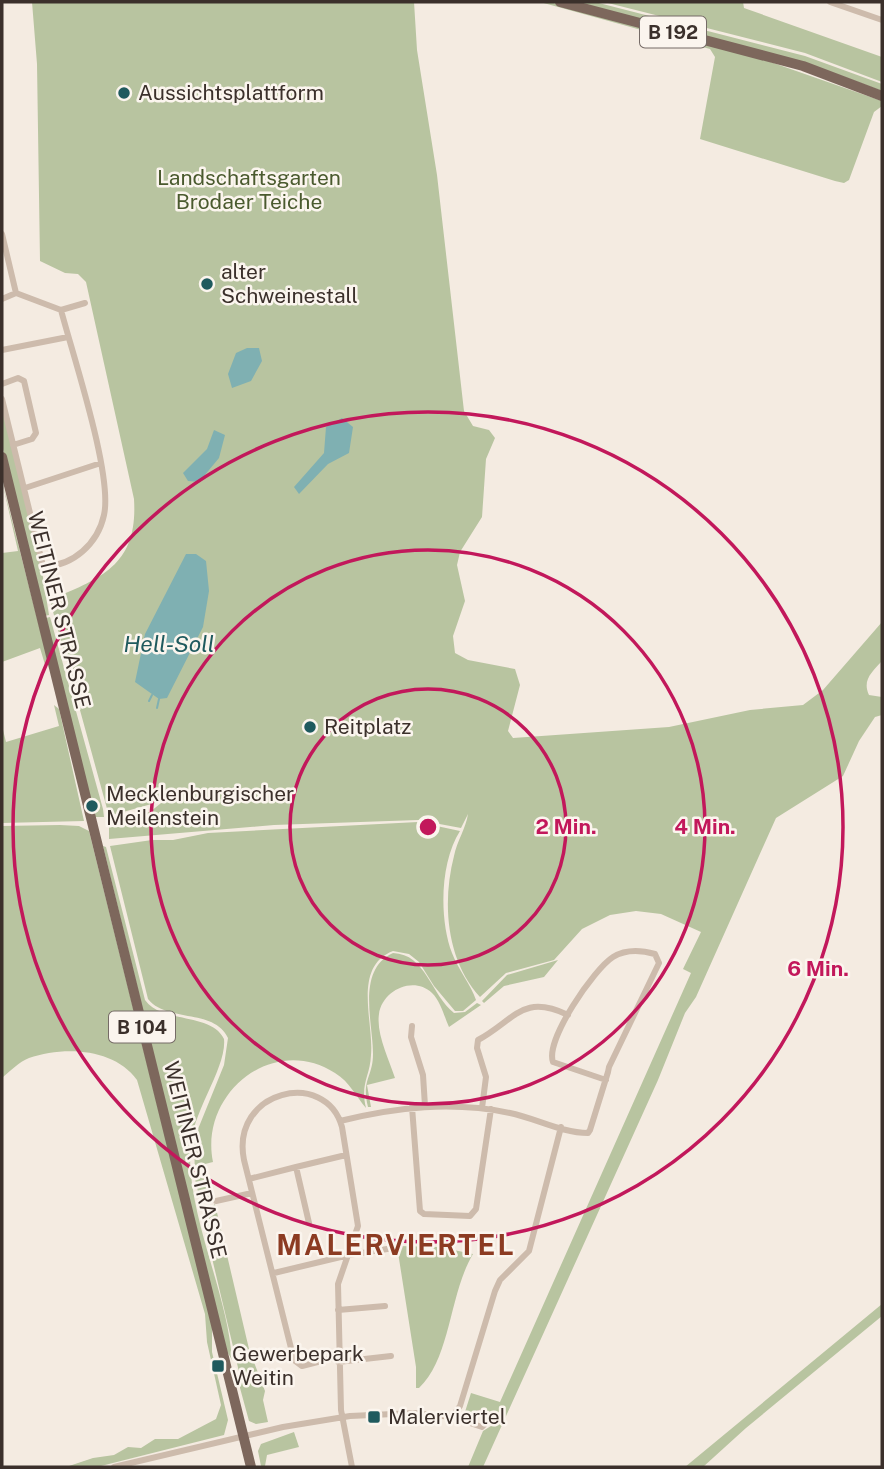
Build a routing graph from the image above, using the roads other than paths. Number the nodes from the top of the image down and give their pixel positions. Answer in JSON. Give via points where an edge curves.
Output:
{"nodes":[{"id":1,"x":560,"y":2,"type":"edge"},
{"id":2,"x":830,"y":2,"type":"edge"},
{"id":3,"x":839,"y":2,"type":"edge"},
{"id":4,"x":882,"y":20,"type":"edge"},
{"id":5,"x":882,"y":96,"type":"edge"},
{"id":6,"x":2,"y":234,"type":"edge"},
{"id":7,"x":16,"y":293,"type":"junction"},
{"id":8,"x":2,"y":299,"type":"edge"},
{"id":9,"x":86,"y":303,"type":"dead end"},
{"id":10,"x":61,"y":310,"type":"junction"},
{"id":11,"x":68,"y":337,"type":"junction"},
{"id":12,"x":2,"y":350,"type":"edge"},
{"id":13,"x":2,"y":384,"type":"edge"},
{"id":14,"x":2,"y":399,"type":"edge"},
{"id":15,"x":13,"y":445,"type":"junction"},
{"id":16,"x":2,"y":457,"type":"edge"},
{"id":17,"x":101,"y":463,"type":"junction"},
{"id":18,"x":25,"y":488,"type":"junction"},
{"id":19,"x":568,"y":1014,"type":"junction"},
{"id":20,"x":412,"y":1026,"type":"dead end"},
{"id":21,"x":606,"y":1080,"type":"junction"},
{"id":22,"x":425,"y":1106,"type":"junction"},
{"id":23,"x":412,"y":1107,"type":"junction"},
{"id":24,"x":482,"y":1108,"type":"junction"},
{"id":25,"x":491,"y":1109,"type":"junction"},
{"id":26,"x":340,"y":1121,"type":"junction"},
{"id":27,"x":561,"y":1127,"type":"junction"},
{"id":28,"x":346,"y":1155,"type":"junction"},
{"id":29,"x":296,"y":1167,"type":"junction"},
{"id":30,"x":249,"y":1179,"type":"junction"},
{"id":31,"x":252,"y":1193,"type":"junction"},
{"id":32,"x":216,"y":1201,"type":"dead end"},
{"id":33,"x":309,"y":1223,"type":"dead end"},
{"id":34,"x":400,"y":1247,"type":"dead end"},
{"id":35,"x":349,"y":1255,"type":"junction"},
{"id":36,"x":274,"y":1273,"type":"junction"},
{"id":37,"x":385,"y":1306,"type":"dead end"},
{"id":38,"x":338,"y":1310,"type":"junction"},
{"id":39,"x":391,"y":1356,"type":"dead end"},
{"id":40,"x":337,"y":1360,"type":"junction"},
{"id":41,"x":341,"y":1417,"type":"junction"},
{"id":42,"x":452,"y":1417,"type":"junction"},
{"id":43,"x":461,"y":1420,"type":"dead end"},
{"id":44,"x":243,"y":1437,"type":"junction"},
{"id":45,"x":114,"y":1467,"type":"edge"},
{"id":46,"x":251,"y":1467,"type":"edge"},
{"id":47,"x":352,"y":1467,"type":"edge"}],
"edges":[{"from":1,"to":5,"type":"main road","number":"B 192","via":[[803,66]]},
{"from":2,"to":3,"type":"street"},
{"from":3,"to":4,"type":"street"},
{"from":6,"to":7,"type":"street"},
{"from":7,"to":8,"type":"street"},
{"from":7,"to":10,"type":"street"},
{"from":9,"to":10,"type":"street"},
{"from":10,"to":11,"type":"street"},
{"from":11,"to":12,"type":"street"},
{"from":11,"to":17,"type":"street"},
{"from":13,"to":15,"type":"street","via":[[18,378],[24,381],[36,433]]},
{"from":14,"to":15,"type":"street"},
{"from":15,"to":18,"type":"street"},
{"from":16,"to":44,"type":"main road","name":"WEITINER STRASSE","number":"B 104"},
{"from":17,"to":18,"type":"street"},
{"from":17,"to":18,"type":"street","via":[[105,514],[94,542],[60,564],[43,566]]},
{"from":19,"to":21,"type":"street","via":[[552,1062]]},
{"from":19,"to":21,"type":"street","via":[[613,957],[634,950],[659,956]]},
{"from":19,"to":24,"type":"street","via":[[535,1005],[478,1040],[486,1077]]},
{"from":20,"to":22,"type":"street"},
{"from":21,"to":27,"type":"street","via":[[588,1133]]},
{"from":22,"to":23,"type":"street"},
{"from":22,"to":24,"type":"street"},
{"from":23,"to":25,"type":"street","via":[[420,1211],[470,1216],[476,1209]]},
{"from":23,"to":26,"type":"street"},
{"from":24,"to":25,"type":"street"},
{"from":25,"to":27,"type":"street"},
{"from":26,"to":28,"type":"street"},
{"from":26,"to":30,"type":"street","via":[[320,1101],[299,1093],[261,1103],[248,1118],[242,1138]]},
{"from":27,"to":42,"type":"street","via":[[529,1251],[500,1280],[460,1406]]},
{"from":28,"to":29,"type":"street"},
{"from":28,"to":35,"type":"street","via":[[358,1232]]},
{"from":29,"to":30,"type":"street"},
{"from":29,"to":33,"type":"street"},
{"from":30,"to":31,"type":"street"},
{"from":31,"to":32,"type":"street"},
{"from":31,"to":36,"type":"street"},
{"from":34,"to":35,"type":"street"},
{"from":35,"to":36,"type":"street"},
{"from":35,"to":38,"type":"street","via":[[339,1278]]},
{"from":36,"to":40,"type":"street","via":[[296,1364]]},
{"from":37,"to":38,"type":"street"},
{"from":38,"to":40,"type":"street"},
{"from":39,"to":40,"type":"street"},
{"from":40,"to":41,"type":"street"},
{"from":41,"to":42,"type":"street","via":[[390,1413]]},
{"from":41,"to":44,"type":"street"},
{"from":41,"to":47,"type":"street"},
{"from":42,"to":43,"type":"street"},
{"from":44,"to":45,"type":"street"},
{"from":44,"to":46,"type":"main road","number":"B 104"}]}
